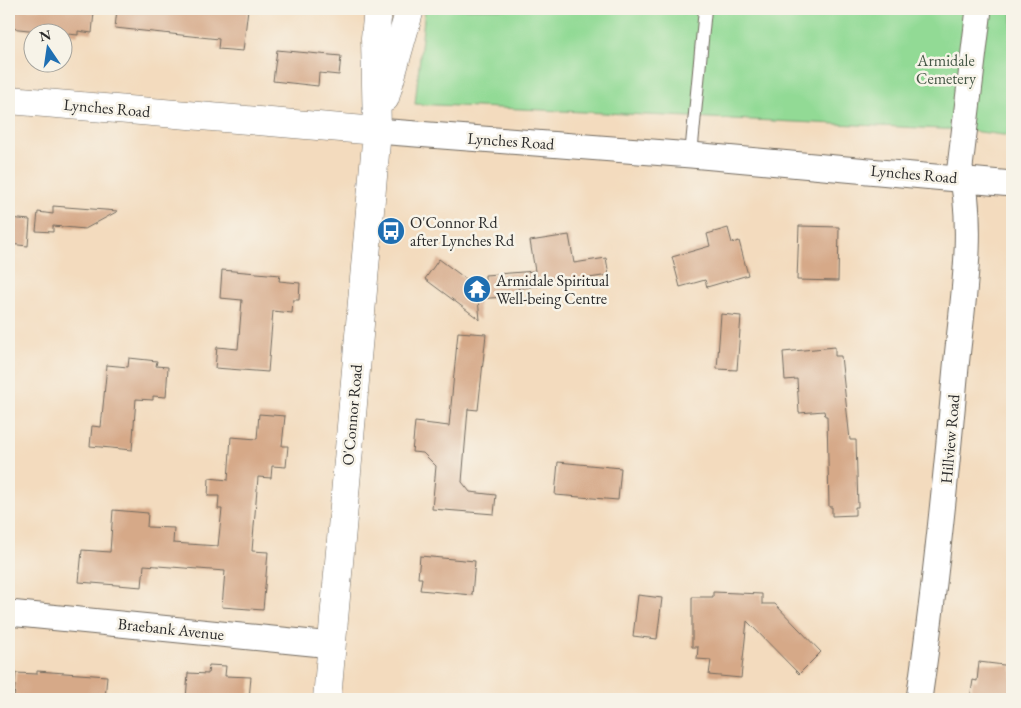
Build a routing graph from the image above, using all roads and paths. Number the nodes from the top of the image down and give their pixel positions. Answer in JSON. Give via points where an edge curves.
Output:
{"nodes":[{"id":1,"x":378,"y":9,"type":"edge"},
{"id":2,"x":410,"y":9,"type":"edge"},
{"id":3,"x":705,"y":9,"type":"edge"},
{"id":4,"x":979,"y":9,"type":"edge"},
{"id":5,"x":9,"y":100,"type":"edge"},
{"id":6,"x":377,"y":131,"type":"junction"},
{"id":7,"x":692,"y":155,"type":"junction"},
{"id":8,"x":963,"y":179,"type":"junction"},
{"id":9,"x":1012,"y":184,"type":"edge"},
{"id":10,"x":9,"y":613,"type":"edge"},
{"id":11,"x":332,"y":645,"type":"junction"},
{"id":12,"x":328,"y":699,"type":"edge"},
{"id":13,"x":920,"y":699,"type":"edge"}],
"edges":[{"from":1,"to":6,"type":"street","name":"O'Connor Road","via":[[375,38]]},
{"from":2,"to":6,"type":"street","name":"O'Connor Road"},
{"from":3,"to":7,"type":"lane"},
{"from":4,"to":8,"type":"street","name":"Hillview Road","via":[[960,167]]},
{"from":5,"to":6,"type":"street","name":"Lynches Road"},
{"from":6,"to":7,"type":"street","name":"Lynches Road"},
{"from":6,"to":11,"type":"street","name":"O'Connor Road"},
{"from":7,"to":8,"type":"street","name":"Lynches Road"},
{"from":8,"to":9,"type":"street","name":"Lynches Road"},
{"from":8,"to":13,"type":"street","name":"Hillview Road","via":[[966,190],[966,268],[936,584]]},
{"from":10,"to":11,"type":"street","name":"Braebank Avenue"},
{"from":11,"to":12,"type":"street","name":"O'Connor Road"}]}
